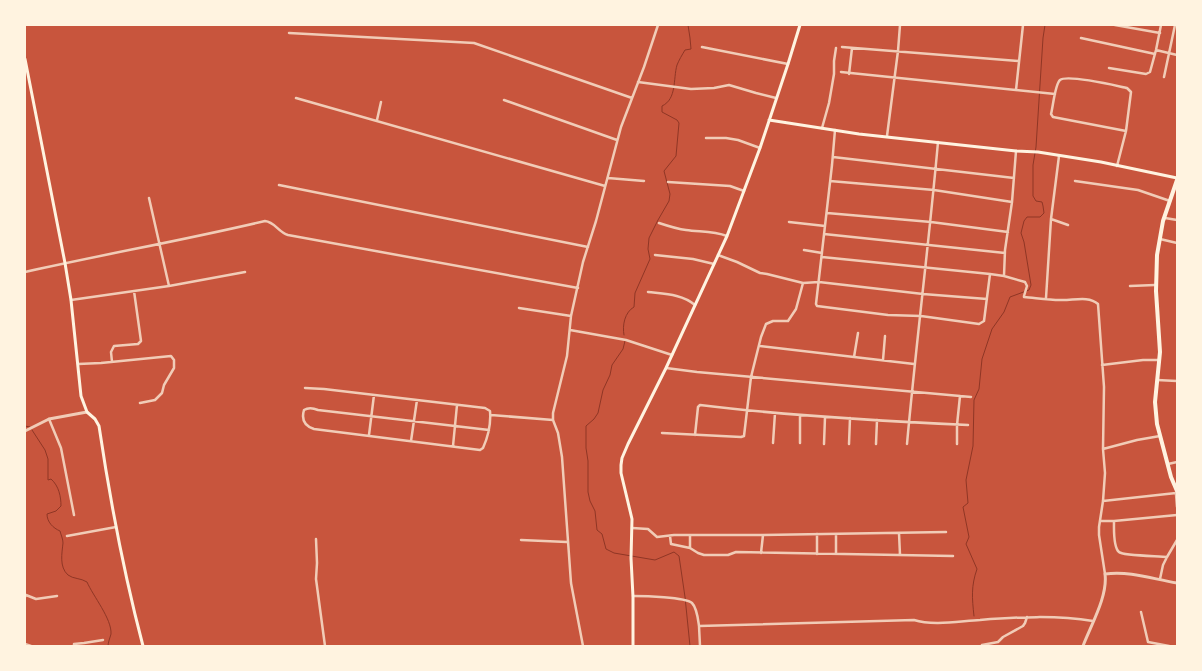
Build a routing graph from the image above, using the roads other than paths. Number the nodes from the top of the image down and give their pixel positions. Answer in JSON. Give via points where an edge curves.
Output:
{"nodes":[{"id":1,"x":658,"y":25,"type":"edge"},
{"id":2,"x":800,"y":25,"type":"edge"},
{"id":3,"x":900,"y":25,"type":"edge"},
{"id":4,"x":1023,"y":25,"type":"edge"},
{"id":5,"x":1115,"y":25,"type":"edge"},
{"id":6,"x":1161,"y":25,"type":"edge"},
{"id":7,"x":1175,"y":25,"type":"edge"},
{"id":8,"x":289,"y":33,"type":"dead end"},
{"id":9,"x":1160,"y":33,"type":"junction"},
{"id":10,"x":1082,"y":38,"type":"dead end"},
{"id":11,"x":702,"y":47,"type":"dead end"},
{"id":12,"x":842,"y":47,"type":"dead end"},
{"id":13,"x":852,"y":47,"type":"junction"},
{"id":14,"x":836,"y":48,"type":"dead end"},
{"id":15,"x":898,"y":51,"type":"junction"},
{"id":16,"x":1156,"y":52,"type":"junction"},
{"id":17,"x":1169,"y":53,"type":"junction"},
{"id":18,"x":1177,"y":55,"type":"edge"},
{"id":19,"x":25,"y":59,"type":"edge"},
{"id":20,"x":1020,"y":61,"type":"junction"},
{"id":21,"x":788,"y":64,"type":"junction"},
{"id":22,"x":1109,"y":68,"type":"dead end"},
{"id":23,"x":842,"y":72,"type":"dead end"},
{"id":24,"x":849,"y":74,"type":"junction"},
{"id":25,"x":1164,"y":77,"type":"dead end"},
{"id":26,"x":895,"y":78,"type":"junction"},
{"id":27,"x":638,"y":82,"type":"junction"},
{"id":28,"x":1016,"y":90,"type":"junction"},
{"id":29,"x":1055,"y":94,"type":"junction"},
{"id":30,"x":296,"y":98,"type":"dead end"},
{"id":31,"x":632,"y":98,"type":"junction"},
{"id":32,"x":776,"y":98,"type":"junction"},
{"id":33,"x":504,"y":100,"type":"dead end"},
{"id":34,"x":381,"y":102,"type":"dead end"},
{"id":35,"x":376,"y":120,"type":"junction"},
{"id":36,"x":769,"y":120,"type":"junction"},
{"id":37,"x":822,"y":128,"type":"junction"},
{"id":38,"x":835,"y":130,"type":"junction"},
{"id":39,"x":1126,"y":131,"type":"junction"},
{"id":40,"x":888,"y":136,"type":"junction"},
{"id":41,"x":706,"y":138,"type":"dead end"},
{"id":42,"x":617,"y":140,"type":"junction"},
{"id":43,"x":938,"y":142,"type":"junction"},
{"id":44,"x":760,"y":148,"type":"junction"},
{"id":45,"x":1016,"y":151,"type":"junction"},
{"id":46,"x":1059,"y":156,"type":"junction"},
{"id":47,"x":833,"y":157,"type":"junction"},
{"id":48,"x":1117,"y":166,"type":"junction"},
{"id":49,"x":936,"y":168,"type":"junction"},
{"id":50,"x":608,"y":178,"type":"junction"},
{"id":51,"x":1014,"y":178,"type":"junction"},
{"id":52,"x":1177,"y":179,"type":"edge"},
{"id":53,"x":644,"y":181,"type":"dead end"},
{"id":54,"x":830,"y":181,"type":"junction"},
{"id":55,"x":1075,"y":181,"type":"dead end"},
{"id":56,"x":668,"y":182,"type":"dead end"},
{"id":57,"x":279,"y":185,"type":"dead end"},
{"id":58,"x":606,"y":186,"type":"junction"},
{"id":59,"x":934,"y":190,"type":"junction"},
{"id":60,"x":744,"y":191,"type":"junction"},
{"id":61,"x":1175,"y":192,"type":"edge"},
{"id":62,"x":149,"y":198,"type":"dead end"},
{"id":63,"x":1170,"y":201,"type":"junction"},
{"id":64,"x":1012,"y":202,"type":"junction"},
{"id":65,"x":827,"y":214,"type":"junction"},
{"id":66,"x":1051,"y":218,"type":"junction"},
{"id":67,"x":1165,"y":218,"type":"junction"},
{"id":68,"x":1177,"y":220,"type":"edge"},
{"id":69,"x":789,"y":222,"type":"dead end"},
{"id":70,"x":931,"y":222,"type":"junction"},
{"id":71,"x":659,"y":223,"type":"dead end"},
{"id":72,"x":1068,"y":225,"type":"dead end"},
{"id":73,"x":825,"y":226,"type":"junction"},
{"id":74,"x":1008,"y":232,"type":"junction"},
{"id":75,"x":824,"y":234,"type":"junction"},
{"id":76,"x":727,"y":236,"type":"junction"},
{"id":77,"x":1160,"y":239,"type":"junction"},
{"id":78,"x":1177,"y":243,"type":"edge"},
{"id":79,"x":160,"y":244,"type":"junction"},
{"id":80,"x":928,"y":245,"type":"junction"},
{"id":81,"x":588,"y":247,"type":"junction"},
{"id":82,"x":804,"y":250,"type":"dead end"},
{"id":83,"x":1005,"y":253,"type":"junction"},
{"id":84,"x":655,"y":254,"type":"dead end"},
{"id":85,"x":718,"y":255,"type":"junction"},
{"id":86,"x":822,"y":255,"type":"junction"},
{"id":87,"x":65,"y":263,"type":"junction"},
{"id":88,"x":714,"y":264,"type":"junction"},
{"id":89,"x":926,"y":267,"type":"junction"},
{"id":90,"x":25,"y":272,"type":"edge"},
{"id":91,"x":245,"y":272,"type":"dead end"},
{"id":92,"x":990,"y":274,"type":"junction"},
{"id":93,"x":1004,"y":276,"type":"junction"},
{"id":94,"x":819,"y":282,"type":"junction"},
{"id":95,"x":803,"y":283,"type":"junction"},
{"id":96,"x":1156,"y":285,"type":"junction"},
{"id":97,"x":169,"y":286,"type":"junction"},
{"id":98,"x":1130,"y":286,"type":"dead end"},
{"id":99,"x":578,"y":288,"type":"junction"},
{"id":100,"x":134,"y":291,"type":"junction"},
{"id":101,"x":648,"y":292,"type":"dead end"},
{"id":102,"x":923,"y":294,"type":"junction"},
{"id":103,"x":1046,"y":298,"type":"junction"},
{"id":104,"x":987,"y":299,"type":"junction"},
{"id":105,"x":71,"y":300,"type":"junction"},
{"id":106,"x":695,"y":304,"type":"junction"},
{"id":107,"x":519,"y":308,"type":"dead end"},
{"id":108,"x":571,"y":316,"type":"junction"},
{"id":109,"x":921,"y":316,"type":"junction"},
{"id":110,"x":570,"y":330,"type":"junction"},
{"id":111,"x":858,"y":333,"type":"dead end"},
{"id":112,"x":885,"y":336,"type":"dead end"},
{"id":113,"x":759,"y":346,"type":"junction"},
{"id":114,"x":672,"y":355,"type":"junction"},
{"id":115,"x":854,"y":357,"type":"junction"},
{"id":116,"x":883,"y":360,"type":"junction"},
{"id":117,"x":1160,"y":360,"type":"junction"},
{"id":118,"x":112,"y":362,"type":"junction"},
{"id":119,"x":78,"y":364,"type":"junction"},
{"id":120,"x":914,"y":364,"type":"junction"},
{"id":121,"x":1102,"y":365,"type":"junction"},
{"id":122,"x":666,"y":368,"type":"junction"},
{"id":123,"x":751,"y":377,"type":"junction"},
{"id":124,"x":1158,"y":380,"type":"junction"},
{"id":125,"x":1177,"y":381,"type":"edge"},
{"id":126,"x":305,"y":388,"type":"dead end"},
{"id":127,"x":912,"y":391,"type":"junction"},
{"id":128,"x":374,"y":395,"type":"junction"},
{"id":129,"x":960,"y":396,"type":"junction"},
{"id":130,"x":972,"y":397,"type":"dead end"},
{"id":131,"x":417,"y":400,"type":"junction"},
{"id":132,"x":140,"y":403,"type":"dead end"},
{"id":133,"x":457,"y":405,"type":"junction"},
{"id":134,"x":747,"y":411,"type":"junction"},
{"id":135,"x":86,"y":412,"type":"junction"},
{"id":136,"x":775,"y":413,"type":"junction"},
{"id":137,"x":491,"y":415,"type":"junction"},
{"id":138,"x":800,"y":415,"type":"junction"},
{"id":139,"x":371,"y":416,"type":"junction"},
{"id":140,"x":825,"y":417,"type":"junction"},
{"id":141,"x":850,"y":418,"type":"junction"},
{"id":142,"x":49,"y":419,"type":"junction"},
{"id":143,"x":553,"y":420,"type":"junction"},
{"id":144,"x":877,"y":420,"type":"junction"},
{"id":145,"x":414,"y":421,"type":"junction"},
{"id":146,"x":909,"y":423,"type":"junction"},
{"id":147,"x":957,"y":425,"type":"junction"},
{"id":148,"x":968,"y":425,"type":"dead end"},
{"id":149,"x":455,"y":426,"type":"junction"},
{"id":150,"x":25,"y":430,"type":"edge"},
{"id":151,"x":489,"y":430,"type":"junction"},
{"id":152,"x":662,"y":433,"type":"dead end"},
{"id":153,"x":695,"y":434,"type":"junction"},
{"id":154,"x":369,"y":435,"type":"junction"},
{"id":155,"x":1160,"y":436,"type":"junction"},
{"id":156,"x":411,"y":441,"type":"junction"},
{"id":157,"x":773,"y":443,"type":"dead end"},
{"id":158,"x":800,"y":443,"type":"dead end"},
{"id":159,"x":824,"y":444,"type":"dead end"},
{"id":160,"x":849,"y":444,"type":"dead end"},
{"id":161,"x":876,"y":444,"type":"dead end"},
{"id":162,"x":907,"y":444,"type":"dead end"},
{"id":163,"x":957,"y":444,"type":"dead end"},
{"id":164,"x":453,"y":446,"type":"junction"},
{"id":165,"x":1103,"y":449,"type":"junction"},
{"id":166,"x":1177,"y":462,"type":"edge"},
{"id":167,"x":1168,"y":464,"type":"junction"},
{"id":168,"x":1176,"y":491,"type":"edge"},
{"id":169,"x":1103,"y":501,"type":"junction"},
{"id":170,"x":1177,"y":507,"type":"edge"},
{"id":171,"x":74,"y":515,"type":"dead end"},
{"id":172,"x":1177,"y":515,"type":"edge"},
{"id":173,"x":1101,"y":521,"type":"junction"},
{"id":174,"x":1114,"y":521,"type":"junction"},
{"id":175,"x":116,"y":527,"type":"junction"},
{"id":176,"x":632,"y":528,"type":"junction"},
{"id":177,"x":946,"y":532,"type":"dead end"},
{"id":178,"x":899,"y":533,"type":"junction"},
{"id":179,"x":817,"y":534,"type":"junction"},
{"id":180,"x":836,"y":534,"type":"junction"},
{"id":181,"x":67,"y":536,"type":"dead end"},
{"id":182,"x":670,"y":536,"type":"junction"},
{"id":183,"x":690,"y":536,"type":"junction"},
{"id":184,"x":763,"y":536,"type":"junction"},
{"id":185,"x":316,"y":539,"type":"dead end"},
{"id":186,"x":522,"y":540,"type":"dead end"},
{"id":187,"x":1177,"y":540,"type":"edge"},
{"id":188,"x":567,"y":542,"type":"junction"},
{"id":189,"x":690,"y":548,"type":"junction"},
{"id":190,"x":761,"y":553,"type":"junction"},
{"id":191,"x":817,"y":554,"type":"junction"},
{"id":192,"x":836,"y":554,"type":"junction"},
{"id":193,"x":900,"y":555,"type":"junction"},
{"id":194,"x":953,"y":556,"type":"dead end"},
{"id":195,"x":1167,"y":557,"type":"junction"},
{"id":196,"x":1105,"y":574,"type":"junction"},
{"id":197,"x":1160,"y":579,"type":"junction"},
{"id":198,"x":1177,"y":583,"type":"edge"},
{"id":199,"x":57,"y":596,"type":"dead end"},
{"id":200,"x":633,"y":596,"type":"junction"},
{"id":201,"x":25,"y":597,"type":"edge"},
{"id":202,"x":1141,"y":612,"type":"dead end"},
{"id":203,"x":1027,"y":617,"type":"junction"},
{"id":204,"x":1093,"y":621,"type":"junction"},
{"id":205,"x":699,"y":626,"type":"junction"},
{"id":206,"x":103,"y":640,"type":"dead end"},
{"id":207,"x":25,"y":644,"type":"edge"},
{"id":208,"x":982,"y":645,"type":"edge"},
{"id":209,"x":31,"y":646,"type":"edge"},
{"id":210,"x":74,"y":646,"type":"edge"},
{"id":211,"x":143,"y":646,"type":"edge"},
{"id":212,"x":325,"y":646,"type":"edge"},
{"id":213,"x":583,"y":646,"type":"edge"},
{"id":214,"x":633,"y":646,"type":"edge"},
{"id":215,"x":700,"y":646,"type":"edge"},
{"id":216,"x":1083,"y":646,"type":"edge"},
{"id":217,"x":1169,"y":646,"type":"edge"}],
"edges":[{"from":1,"to":27,"type":"street"},
{"from":2,"to":21,"type":"main road"},
{"from":3,"to":15,"type":"street"},
{"from":4,"to":20,"type":"street"},
{"from":5,"to":9,"type":"street"},
{"from":6,"to":9,"type":"street"},
{"from":7,"to":17,"type":"street"},
{"from":8,"to":31,"type":"street","via":[[474,44]]},
{"from":9,"to":16,"type":"street"},
{"from":10,"to":16,"type":"street"},
{"from":11,"to":21,"type":"street"},
{"from":12,"to":13,"type":"street"},
{"from":13,"to":15,"type":"street"},
{"from":13,"to":24,"type":"street"},
{"from":14,"to":37,"type":"street","via":[[830,102]]},
{"from":15,"to":20,"type":"street"},
{"from":15,"to":26,"type":"street"},
{"from":16,"to":17,"type":"street"},
{"from":16,"to":22,"type":"street","via":[[1148,73]]},
{"from":17,"to":18,"type":"street"},
{"from":17,"to":25,"type":"street"},
{"from":19,"to":87,"type":"main road"},
{"from":20,"to":28,"type":"street"},
{"from":21,"to":32,"type":"main road"},
{"from":23,"to":24,"type":"street"},
{"from":24,"to":26,"type":"street"},
{"from":26,"to":28,"type":"street"},
{"from":26,"to":40,"type":"street"},
{"from":27,"to":31,"type":"street"},
{"from":27,"to":32,"type":"street","via":[[700,89],[729,85]]},
{"from":28,"to":29,"type":"street"},
{"from":29,"to":39,"type":"street","via":[[1053,117]]},
{"from":29,"to":39,"type":"street","via":[[1059,81],[1065,78],[1128,88],[1131,92]]},
{"from":30,"to":35,"type":"street"},
{"from":31,"to":42,"type":"street"},
{"from":32,"to":36,"type":"main road"},
{"from":33,"to":42,"type":"street"},
{"from":34,"to":35,"type":"street"},
{"from":35,"to":58,"type":"street"},
{"from":36,"to":37,"type":"main road"},
{"from":36,"to":44,"type":"main road"},
{"from":37,"to":38,"type":"main road"},
{"from":38,"to":40,"type":"main road"},
{"from":38,"to":47,"type":"street"},
{"from":39,"to":48,"type":"street"},
{"from":40,"to":43,"type":"main road"},
{"from":41,"to":44,"type":"street","via":[[738,140]]},
{"from":42,"to":50,"type":"street"},
{"from":43,"to":45,"type":"main road"},
{"from":43,"to":49,"type":"street"},
{"from":44,"to":60,"type":"main road"},
{"from":45,"to":46,"type":"main road"},
{"from":45,"to":51,"type":"street"},
{"from":46,"to":48,"type":"main road"},
{"from":46,"to":66,"type":"street"},
{"from":47,"to":49,"type":"street"},
{"from":47,"to":54,"type":"street"},
{"from":48,"to":52,"type":"main road"},
{"from":49,"to":51,"type":"street"},
{"from":49,"to":59,"type":"street"},
{"from":50,"to":53,"type":"street"},
{"from":50,"to":58,"type":"street"},
{"from":51,"to":64,"type":"street"},
{"from":52,"to":61,"type":"main road"},
{"from":54,"to":59,"type":"street"},
{"from":54,"to":65,"type":"street"},
{"from":55,"to":63,"type":"street","via":[[1138,190]]},
{"from":56,"to":60,"type":"street","via":[[730,186]]},
{"from":57,"to":81,"type":"street"},
{"from":58,"to":81,"type":"street"},
{"from":59,"to":64,"type":"street"},
{"from":59,"to":70,"type":"street"},
{"from":60,"to":76,"type":"main road"},
{"from":61,"to":63,"type":"main road"},
{"from":62,"to":79,"type":"street"},
{"from":63,"to":67,"type":"main road"},
{"from":64,"to":74,"type":"street"},
{"from":65,"to":70,"type":"street"},
{"from":65,"to":73,"type":"street"},
{"from":66,"to":72,"type":"street"},
{"from":66,"to":103,"type":"street"},
{"from":67,"to":68,"type":"street"},
{"from":67,"to":77,"type":"main road"},
{"from":69,"to":73,"type":"street"},
{"from":70,"to":74,"type":"street"},
{"from":70,"to":80,"type":"street"},
{"from":71,"to":76,"type":"street"},
{"from":73,"to":75,"type":"street"},
{"from":74,"to":83,"type":"street"},
{"from":75,"to":80,"type":"street"},
{"from":75,"to":86,"type":"street"},
{"from":76,"to":85,"type":"main road"},
{"from":77,"to":78,"type":"street"},
{"from":77,"to":96,"type":"main road"},
{"from":79,"to":87,"type":"street"},
{"from":79,"to":97,"type":"street"},
{"from":79,"to":99,"type":"street","via":[[265,221],[288,235]]},
{"from":80,"to":83,"type":"street"},
{"from":80,"to":89,"type":"street"},
{"from":81,"to":99,"type":"street"},
{"from":82,"to":86,"type":"street"},
{"from":83,"to":93,"type":"street"},
{"from":84,"to":88,"type":"street"},
{"from":85,"to":88,"type":"main road"},
{"from":85,"to":95,"type":"street","via":[[760,273]]},
{"from":86,"to":89,"type":"street"},
{"from":86,"to":94,"type":"street"},
{"from":87,"to":90,"type":"street"},
{"from":87,"to":105,"type":"main road"},
{"from":88,"to":106,"type":"main road"},
{"from":89,"to":92,"type":"street"},
{"from":89,"to":102,"type":"street"},
{"from":91,"to":97,"type":"street"},
{"from":92,"to":93,"type":"street"},
{"from":92,"to":104,"type":"street"},
{"from":93,"to":103,"type":"street","via":[[1025,282],[1024,296]]},
{"from":94,"to":95,"type":"street"},
{"from":94,"to":102,"type":"street"},
{"from":94,"to":109,"type":"street","via":[[818,307]]},
{"from":95,"to":113,"type":"street","via":[[796,309],[789,320],[768,322]]},
{"from":96,"to":98,"type":"street"},
{"from":96,"to":117,"type":"main road"},
{"from":97,"to":100,"type":"street"},
{"from":99,"to":108,"type":"street"},
{"from":100,"to":105,"type":"street"},
{"from":100,"to":118,"type":"street","via":[[141,341],[114,346]]},
{"from":101,"to":106,"type":"street","via":[[674,295]]},
{"from":102,"to":104,"type":"street"},
{"from":102,"to":109,"type":"street"},
{"from":103,"to":121,"type":"street","via":[[1092,300],[1098,304]]},
{"from":104,"to":109,"type":"street","via":[[981,323]]},
{"from":105,"to":119,"type":"main road"},
{"from":106,"to":114,"type":"main road"},
{"from":107,"to":108,"type":"street"},
{"from":108,"to":110,"type":"street"},
{"from":109,"to":120,"type":"street"},
{"from":110,"to":114,"type":"street","via":[[626,340]]},
{"from":110,"to":143,"type":"street"},
{"from":111,"to":115,"type":"street"},
{"from":112,"to":116,"type":"street"},
{"from":113,"to":115,"type":"street"},
{"from":113,"to":123,"type":"street"},
{"from":114,"to":122,"type":"main road"},
{"from":115,"to":116,"type":"street"},
{"from":116,"to":120,"type":"street"},
{"from":117,"to":121,"type":"street"},
{"from":117,"to":124,"type":"main road"},
{"from":118,"to":119,"type":"street"},
{"from":118,"to":132,"type":"street","via":[[171,356],[174,360],[174,368],[162,393],[155,400]]},
{"from":119,"to":135,"type":"main road"},
{"from":120,"to":127,"type":"street"},
{"from":121,"to":165,"type":"street"},
{"from":122,"to":123,"type":"street"},
{"from":122,"to":176,"type":"main road","via":[[620,465]]},
{"from":123,"to":127,"type":"street"},
{"from":123,"to":134,"type":"street"},
{"from":124,"to":125,"type":"street"},
{"from":124,"to":155,"type":"main road","via":[[1155,402]]},
{"from":126,"to":128,"type":"street"},
{"from":127,"to":129,"type":"street"},
{"from":127,"to":146,"type":"street"},
{"from":128,"to":131,"type":"street"},
{"from":128,"to":139,"type":"street"},
{"from":129,"to":130,"type":"street"},
{"from":129,"to":147,"type":"street"},
{"from":131,"to":133,"type":"street"},
{"from":131,"to":145,"type":"street"},
{"from":133,"to":137,"type":"street","via":[[485,408]]},
{"from":133,"to":149,"type":"street"},
{"from":134,"to":136,"type":"street"},
{"from":134,"to":153,"type":"street","via":[[744,436]]},
{"from":134,"to":153,"type":"street","via":[[699,406]]},
{"from":135,"to":142,"type":"street"},
{"from":135,"to":175,"type":"main road","via":[[99,426]]},
{"from":136,"to":138,"type":"street"},
{"from":136,"to":157,"type":"street"},
{"from":137,"to":143,"type":"street"},
{"from":137,"to":151,"type":"street"},
{"from":138,"to":140,"type":"street"},
{"from":138,"to":158,"type":"street"},
{"from":139,"to":145,"type":"street"},
{"from":139,"to":154,"type":"street"},
{"from":139,"to":154,"type":"street","via":[[310,408],[302,414],[306,426],[314,429]]},
{"from":140,"to":141,"type":"street"},
{"from":140,"to":159,"type":"street"},
{"from":141,"to":144,"type":"street"},
{"from":141,"to":160,"type":"street"},
{"from":142,"to":150,"type":"street"},
{"from":142,"to":171,"type":"street","via":[[61,448]]},
{"from":143,"to":188,"type":"street","via":[[562,457]]},
{"from":144,"to":146,"type":"street"},
{"from":144,"to":161,"type":"street"},
{"from":145,"to":149,"type":"street"},
{"from":145,"to":156,"type":"street"},
{"from":146,"to":147,"type":"street"},
{"from":146,"to":162,"type":"street"},
{"from":147,"to":148,"type":"street"},
{"from":147,"to":163,"type":"street"},
{"from":149,"to":151,"type":"street"},
{"from":149,"to":164,"type":"street"},
{"from":151,"to":164,"type":"street","via":[[484,448],[480,450]]},
{"from":152,"to":153,"type":"street"},
{"from":154,"to":156,"type":"street"},
{"from":155,"to":165,"type":"street"},
{"from":155,"to":167,"type":"main road"},
{"from":156,"to":164,"type":"street"},
{"from":165,"to":169,"type":"street"},
{"from":166,"to":167,"type":"street"},
{"from":167,"to":168,"type":"main road"},
{"from":168,"to":169,"type":"street"},
{"from":168,"to":170,"type":"street"},
{"from":169,"to":173,"type":"street"},
{"from":172,"to":174,"type":"street"},
{"from":173,"to":174,"type":"street"},
{"from":173,"to":196,"type":"street","via":[[1099,535]]},
{"from":174,"to":195,"type":"street","via":[[1115,542],[1120,553]]},
{"from":175,"to":181,"type":"street"},
{"from":175,"to":211,"type":"main road"},
{"from":176,"to":182,"type":"street","via":[[648,530],[657,537]]},
{"from":176,"to":200,"type":"main road"},
{"from":177,"to":178,"type":"street"},
{"from":178,"to":180,"type":"street"},
{"from":178,"to":193,"type":"street"},
{"from":179,"to":180,"type":"street"},
{"from":179,"to":184,"type":"street"},
{"from":179,"to":191,"type":"street"},
{"from":180,"to":192,"type":"street"},
{"from":182,"to":183,"type":"street"},
{"from":182,"to":189,"type":"street","via":[[671,544]]},
{"from":183,"to":184,"type":"street"},
{"from":183,"to":189,"type":"street"},
{"from":184,"to":190,"type":"street"},
{"from":185,"to":212,"type":"street","via":[[316,579]]},
{"from":186,"to":188,"type":"street"},
{"from":187,"to":195,"type":"street"},
{"from":188,"to":213,"type":"street"},
{"from":189,"to":190,"type":"street","via":[[704,555]]},
{"from":190,"to":191,"type":"street"},
{"from":191,"to":192,"type":"street"},
{"from":192,"to":193,"type":"street"},
{"from":193,"to":194,"type":"street"},
{"from":195,"to":197,"type":"street"},
{"from":196,"to":197,"type":"street"},
{"from":196,"to":204,"type":"street","via":[[1106,586]]},
{"from":197,"to":198,"type":"street"},
{"from":199,"to":201,"type":"street"},
{"from":200,"to":205,"type":"street","via":[[689,601]]},
{"from":200,"to":214,"type":"main road"},
{"from":202,"to":217,"type":"street","via":[[1148,642]]},
{"from":203,"to":204,"type":"street"},
{"from":203,"to":205,"type":"street","via":[[940,622]]},
{"from":203,"to":208,"type":"street","via":[[1023,626],[998,642]]},
{"from":204,"to":216,"type":"street"},
{"from":205,"to":215,"type":"street"},
{"from":206,"to":210,"type":"street"},
{"from":207,"to":209,"type":"street"}]}
